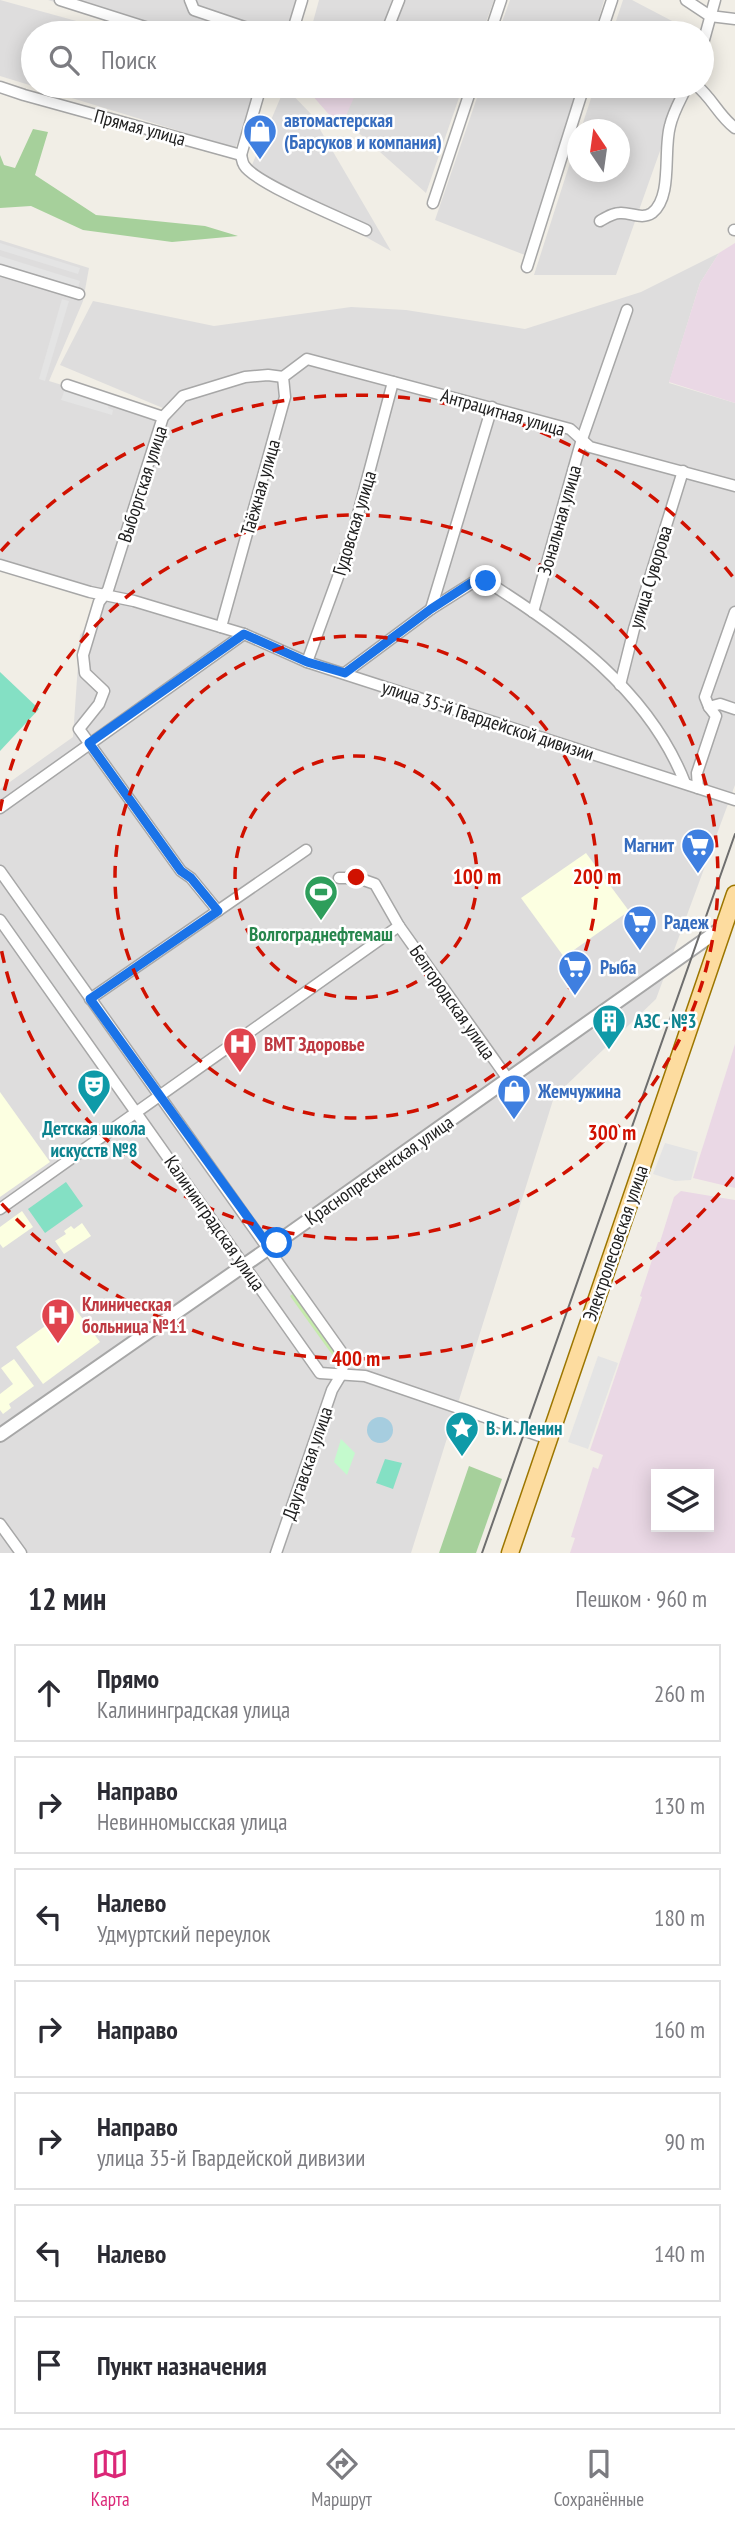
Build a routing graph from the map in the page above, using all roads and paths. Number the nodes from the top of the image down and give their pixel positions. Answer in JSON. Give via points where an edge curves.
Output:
{"nodes":[{"id":1,"x":60,"y":0,"type":"edge"},
{"id":2,"x":190,"y":0,"type":"edge"},
{"id":3,"x":302,"y":0,"type":"edge"},
{"id":4,"x":399,"y":0,"type":"edge"},
{"id":5,"x":501,"y":0,"type":"edge"},
{"id":6,"x":612,"y":0,"type":"edge"},
{"id":7,"x":687,"y":0,"type":"edge"},
{"id":8,"x":715,"y":0,"type":"edge"},
{"id":9,"x":710,"y":16,"type":"junction"},
{"id":10,"x":735,"y":19,"type":"edge"},
{"id":11,"x":126,"y":21,"type":"edge"},
{"id":12,"x":227,"y":21,"type":"edge"},
{"id":13,"x":296,"y":21,"type":"edge"},
{"id":14,"x":391,"y":21,"type":"edge"},
{"id":15,"x":494,"y":21,"type":"edge"},
{"id":16,"x":605,"y":21,"type":"edge"},
{"id":17,"x":709,"y":21,"type":"edge"},
{"id":18,"x":0,"y":87,"type":"edge"},
{"id":19,"x":21,"y":94,"type":"edge"},
{"id":20,"x":35,"y":98,"type":"edge"},
{"id":21,"x":258,"y":98,"type":"edge"},
{"id":22,"x":468,"y":98,"type":"edge"},
{"id":23,"x":580,"y":98,"type":"edge"},
{"id":24,"x":682,"y":98,"type":"edge"},
{"id":25,"x":710,"y":98,"type":"edge"},
{"id":26,"x":735,"y":128,"type":"edge"},
{"id":27,"x":241,"y":155,"type":"junction"},
{"id":28,"x":433,"y":203,"type":"dead end"},
{"id":29,"x":600,"y":221,"type":"dead end"},
{"id":30,"x":366,"y":230,"type":"dead end"},
{"id":31,"x":527,"y":267,"type":"dead end"},
{"id":32,"x":0,"y":270,"type":"edge"},
{"id":33,"x":79,"y":294,"type":"dead end"},
{"id":34,"x":627,"y":310,"type":"dead end"},
{"id":35,"x":283,"y":377,"type":"junction"},
{"id":36,"x":393,"y":382,"type":"junction"},
{"id":37,"x":67,"y":385,"type":"dead end"},
{"id":38,"x":492,"y":407,"type":"junction"},
{"id":39,"x":163,"y":417,"type":"junction"},
{"id":40,"x":582,"y":439,"type":"junction"},
{"id":41,"x":683,"y":471,"type":"junction"},
{"id":42,"x":735,"y":486,"type":"edge"},
{"id":43,"x":0,"y":565,"type":"edge"},
{"id":44,"x":103,"y":594,"type":"junction"},
{"id":45,"x":431,"y":609,"type":"junction"},
{"id":46,"x":533,"y":612,"type":"junction"},
{"id":47,"x":735,"y":612,"type":"edge"},
{"id":48,"x":221,"y":627,"type":"junction"},
{"id":49,"x":244,"y":634,"type":"junction"},
{"id":50,"x":307,"y":662,"type":"junction"},
{"id":51,"x":345,"y":673,"type":"junction"},
{"id":52,"x":620,"y":685,"type":"junction"},
{"id":53,"x":709,"y":707,"type":"junction"},
{"id":54,"x":735,"y":709,"type":"edge"},
{"id":55,"x":89,"y":743,"type":"junction"},
{"id":56,"x":685,"y":783,"type":"junction"},
{"id":57,"x":698,"y":788,"type":"junction"},
{"id":58,"x":735,"y":800,"type":"edge"},
{"id":59,"x":0,"y":808,"type":"edge"},
{"id":60,"x":306,"y":850,"type":"dead end"},
{"id":61,"x":1,"y":874,"type":"edge"},
{"id":62,"x":339,"y":878,"type":"dead end"},
{"id":63,"x":735,"y":894,"type":"edge"},
{"id":64,"x":218,"y":911,"type":"junction"},
{"id":65,"x":0,"y":920,"type":"edge"},
{"id":66,"x":729,"y":922,"type":"edge"},
{"id":67,"x":399,"y":926,"type":"junction"},
{"id":68,"x":90,"y":999,"type":"junction"},
{"id":69,"x":508,"y":1079,"type":"junction"},
{"id":70,"x":160,"y":1095,"type":"junction"},
{"id":71,"x":137,"y":1112,"type":"junction"},
{"id":72,"x":0,"y":1209,"type":"edge"},
{"id":73,"x":270,"y":1248,"type":"junction"},
{"id":74,"x":244,"y":1265,"type":"junction"},
{"id":75,"x":341,"y":1375,"type":"junction"},
{"id":76,"x":0,"y":1435,"type":"edge"},
{"id":77,"x":548,"y":1439,"type":"junction"},
{"id":78,"x":0,"y":1524,"type":"edge"},
{"id":79,"x":21,"y":1553,"type":"edge"},
{"id":80,"x":276,"y":1553,"type":"edge"},
{"id":81,"x":510,"y":1553,"type":"edge"}],
"edges":[{"from":1,"to":11,"type":"street"},
{"from":2,"to":12,"type":"street","via":[[194,10]]},
{"from":3,"to":13,"type":"street"},
{"from":4,"to":14,"type":"street"},
{"from":5,"to":15,"type":"street"},
{"from":6,"to":16,"type":"street"},
{"from":7,"to":9,"type":"street"},
{"from":8,"to":9,"type":"street"},
{"from":9,"to":10,"type":"street"},
{"from":9,"to":17,"type":"street"},
{"from":18,"to":19,"type":"street","name":"Прямая улица"},
{"from":20,"to":27,"type":"street","name":"Прямая улица"},
{"from":21,"to":27,"type":"street"},
{"from":22,"to":28,"type":"street"},
{"from":23,"to":31,"type":"street"},
{"from":24,"to":29,"type":"street","via":[[670,124],[662,200],[645,216],[622,212]]},
{"from":25,"to":26,"type":"street"},
{"from":27,"to":30,"type":"street","via":[[244,166],[255,174]]},
{"from":32,"to":33,"type":"street"},
{"from":34,"to":40,"type":"street","name":"Зональная улица"},
{"from":35,"to":36,"type":"street","name":"Антрацитная улица","via":[[307,359]]},
{"from":35,"to":39,"type":"street","name":"Выборгская улица","via":[[245,377],[183,396]]},
{"from":35,"to":48,"type":"street","name":"Таёжная улица","via":[[285,397]]},
{"from":36,"to":38,"type":"street","name":"Антрацитная улица"},
{"from":36,"to":50,"type":"street","name":"Гудовская улица","via":[[350,544]]},
{"from":37,"to":39,"type":"street"},
{"from":38,"to":40,"type":"street","name":"Антрацитная улица","via":[[570,429]]},
{"from":38,"to":45,"type":"street"},
{"from":39,"to":44,"type":"street","name":"Выборгская улица"},
{"from":40,"to":41,"type":"street","name":"Антрацитная улица","via":[[590,447]]},
{"from":40,"to":46,"type":"street","name":"Зональная улица"},
{"from":41,"to":42,"type":"street","name":"Антрацитная улица"},
{"from":41,"to":52,"type":"street","name":"улица Суворова"},
{"from":43,"to":44,"type":"street","name":"улица 35-й Гвардейской дивизии"},
{"from":44,"to":48,"type":"street","name":"улица 35-й Гвардейской дивизии"},
{"from":44,"to":55,"type":"street","name":"Выборгская улица","via":[[83,655],[85,673],[104,691],[79,729]]},
{"from":45,"to":46,"type":"street","via":[[471,583],[486,581]]},
{"from":45,"to":51,"type":"street"},
{"from":46,"to":52,"type":"street","via":[[556,626]]},
{"from":47,"to":53,"type":"street","via":[[705,697]]},
{"from":48,"to":49,"type":"street","name":"улица 35-й Гвардейской дивизии"},
{"from":49,"to":50,"type":"street","name":"улица 35-й Гвардейской дивизии"},
{"from":49,"to":55,"type":"street"},
{"from":50,"to":51,"type":"street","name":"улица 35-й Гвардейской дивизии"},
{"from":51,"to":56,"type":"street","name":"улица 35-й Гвардейской дивизии"},
{"from":52,"to":56,"type":"street","via":[[653,721]]},
{"from":53,"to":54,"type":"street","via":[[720,704]]},
{"from":53,"to":57,"type":"street","via":[[716,716],[697,773]]},
{"from":55,"to":59,"type":"street"},
{"from":55,"to":64,"type":"street","via":[[181,871]]},
{"from":56,"to":57,"type":"street","name":"улица 35-й Гвардейской дивизии"},
{"from":57,"to":58,"type":"street","name":"улица 35-й Гвардейской дивизии"},
{"from":60,"to":64,"type":"street"},
{"from":61,"to":68,"type":"street","name":"Калининградская улица"},
{"from":62,"to":67,"type":"street","name":"Белгородская улица","via":[[375,884]]},
{"from":63,"to":66,"type":"main road","name":"Электролесовская улица"},
{"from":64,"to":68,"type":"street"},
{"from":65,"to":71,"type":"street","name":"Калининградская улица"},
{"from":66,"to":69,"type":"street","name":"Краснопресненская улица"},
{"from":66,"to":77,"type":"main road","name":"Электролесовская улица"},
{"from":67,"to":69,"type":"street","name":"Белгородская улица"},
{"from":67,"to":70,"type":"street"},
{"from":68,"to":70,"type":"street","name":"Калининградская улица"},
{"from":69,"to":73,"type":"street","name":"Краснопресненская улица"},
{"from":70,"to":71,"type":"street"},
{"from":70,"to":73,"type":"street","name":"Калининградская улица"},
{"from":71,"to":72,"type":"street"},
{"from":71,"to":74,"type":"street","name":"Калининградская улица"},
{"from":73,"to":74,"type":"street","name":"Краснопресненская улица"},
{"from":73,"to":75,"type":"street","name":"Калининградская улица","via":[[345,1357]]},
{"from":74,"to":75,"type":"street","name":"Калининградская улица","via":[[320,1373]]},
{"from":74,"to":76,"type":"street","name":"Краснопресненская улица"},
{"from":75,"to":77,"type":"street","name":"Калининградская улица","via":[[365,1376]]},
{"from":75,"to":80,"type":"street","name":"Даугавская улица"},
{"from":77,"to":81,"type":"main road","name":"Электролесовская улица"},
{"from":78,"to":79,"type":"street"}]}
